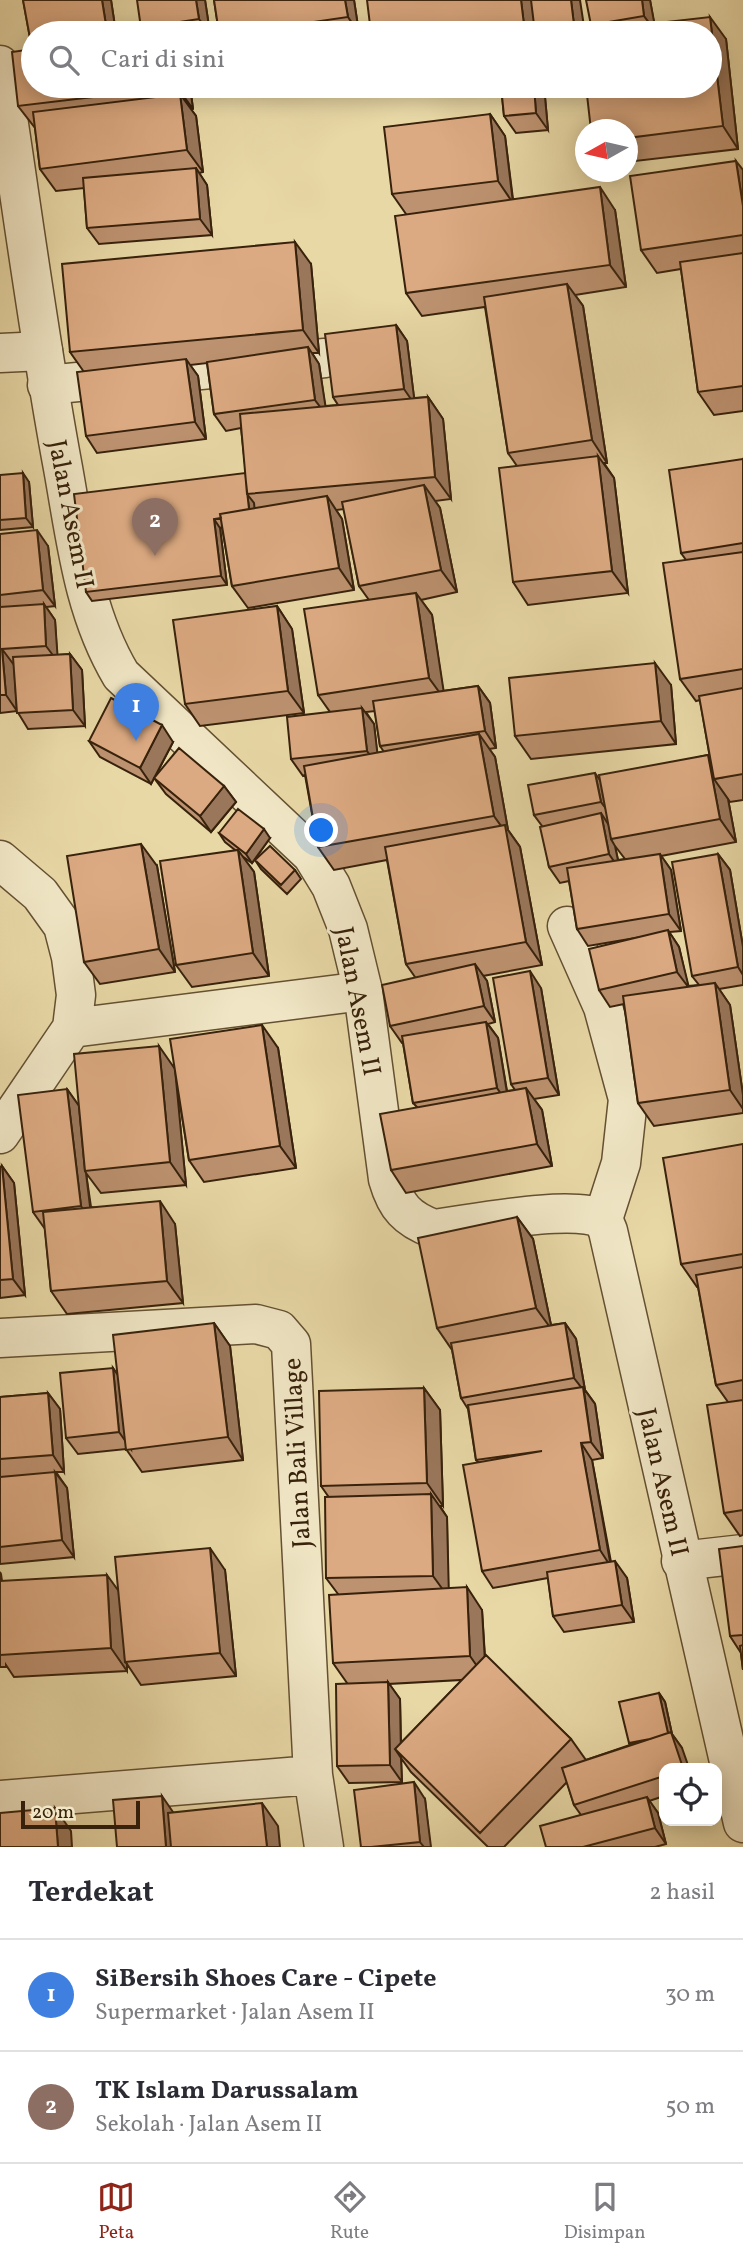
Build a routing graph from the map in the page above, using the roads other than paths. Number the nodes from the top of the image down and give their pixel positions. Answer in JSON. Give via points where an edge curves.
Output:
{"nodes":[{"id":1,"x":0,"y":65,"type":"edge"},
{"id":2,"x":7,"y":160,"type":"edge"},
{"id":3,"x":0,"y":353,"type":"edge"},
{"id":4,"x":325,"y":358,"type":"edge"},
{"id":5,"x":45,"y":368,"type":"junction"},
{"id":6,"x":0,"y":860,"type":"edge"},
{"id":7,"x":568,"y":926,"type":"dead end"},
{"id":8,"x":363,"y":991,"type":"junction"},
{"id":9,"x":72,"y":1028,"type":"junction"},
{"id":10,"x":0,"y":1133,"type":"edge"},
{"id":11,"x":603,"y":1219,"type":"junction"},
{"id":12,"x":0,"y":1338,"type":"edge"},
{"id":13,"x":743,"y":1554,"type":"edge"},
{"id":14,"x":681,"y":1561,"type":"junction"},
{"id":15,"x":313,"y":1775,"type":"junction"},
{"id":16,"x":0,"y":1800,"type":"edge"},
{"id":17,"x":743,"y":1823,"type":"edge"},
{"id":18,"x":324,"y":1847,"type":"edge"}],
"edges":[{"from":1,"to":2,"type":"street","name":"Jalan Asem II"},
{"from":2,"to":5,"type":"street","name":"Jalan Asem II"},
{"from":3,"to":5,"type":"street"},
{"from":4,"to":5,"type":"street"},
{"from":5,"to":8,"type":"street","name":"Jalan Asem II","via":[[86,594],[105,648],[121,676],[312,855],[331,886],[348,929]]},
{"from":6,"to":9,"type":"street","via":[[40,894],[63,926],[76,996]]},
{"from":7,"to":11,"type":"street","via":[[603,1007],[628,1099],[621,1163]]},
{"from":8,"to":9,"type":"street"},
{"from":8,"to":11,"type":"street","name":"Jalan Asem II","via":[[388,1179],[406,1213],[434,1229],[568,1213]]},
{"from":9,"to":10,"type":"street"},
{"from":11,"to":14,"type":"street","name":"Jalan Asem II"},
{"from":12,"to":15,"type":"street","name":"Jalan Bali Village","via":[[256,1324],[279,1330],[290,1344]]},
{"from":13,"to":14,"type":"street"},
{"from":14,"to":17,"type":"street","name":"Jalan Asem II"},
{"from":15,"to":16,"type":"street"},
{"from":15,"to":18,"type":"street","name":"Jalan Bali Village"}]}
